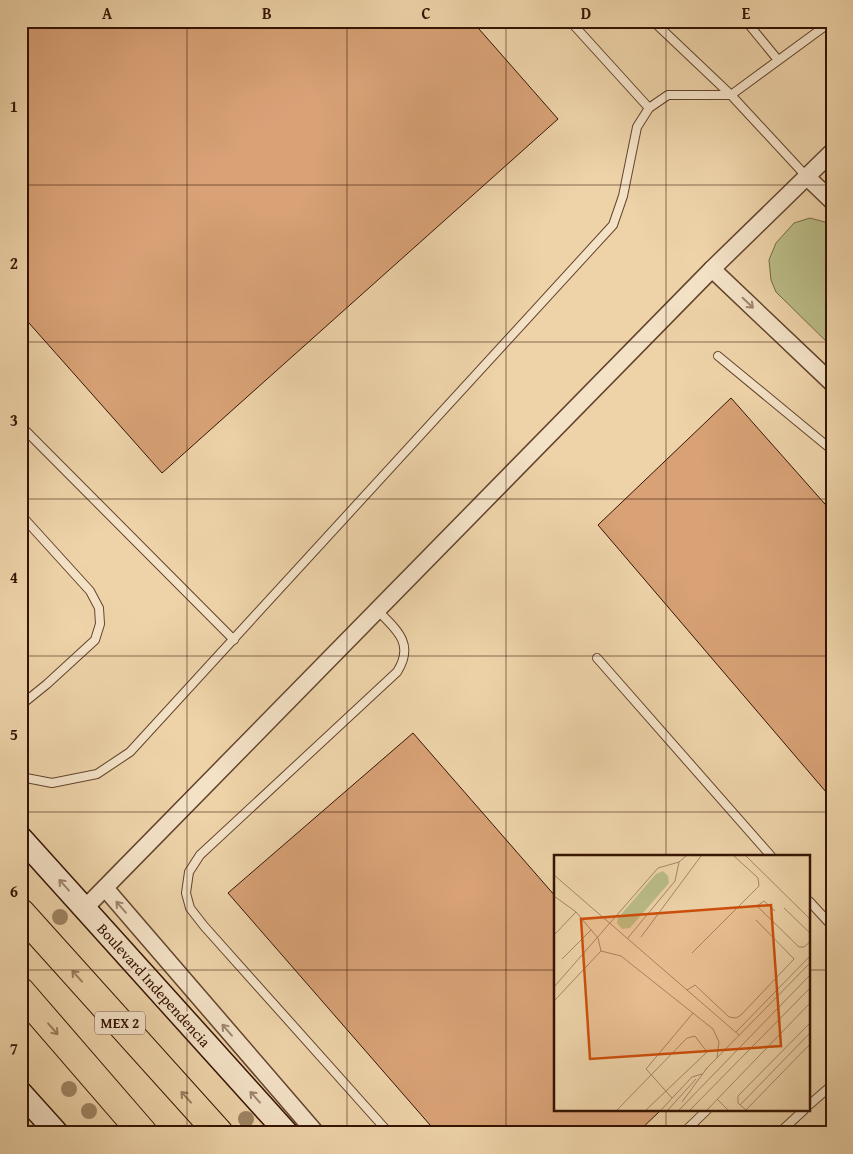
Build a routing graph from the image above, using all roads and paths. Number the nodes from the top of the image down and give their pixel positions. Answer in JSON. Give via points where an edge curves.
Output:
{"nodes":[{"id":1,"x":570,"y":21,"type":"edge"},
{"id":2,"x":653,"y":21,"type":"edge"},
{"id":3,"x":746,"y":21,"type":"edge"},
{"id":4,"x":832,"y":21,"type":"edge"},
{"id":5,"x":778,"y":60,"type":"junction"},
{"id":6,"x":731,"y":95,"type":"junction"},
{"id":7,"x":650,"y":108,"type":"junction"},
{"id":8,"x":832,"y":152,"type":"edge"},
{"id":9,"x":807,"y":176,"type":"junction"},
{"id":10,"x":832,"y":201,"type":"edge"},
{"id":11,"x":712,"y":269,"type":"junction"},
{"id":12,"x":718,"y":356,"type":"dead end"},
{"id":13,"x":832,"y":383,"type":"edge"},
{"id":14,"x":21,"y":426,"type":"edge"},
{"id":15,"x":832,"y":450,"type":"edge"},
{"id":16,"x":21,"y":515,"type":"edge"},
{"id":17,"x":377,"y":610,"type":"junction"},
{"id":18,"x":234,"y":640,"type":"junction"},
{"id":19,"x":597,"y":658,"type":"dead end"},
{"id":20,"x":21,"y":702,"type":"edge"},
{"id":21,"x":21,"y":777,"type":"edge"},
{"id":22,"x":21,"y":838,"type":"edge"},
{"id":23,"x":770,"y":855,"type":"edge"},
{"id":24,"x":105,"y":888,"type":"junction"},
{"id":25,"x":810,"y":902,"type":"edge"},
{"id":26,"x":85,"y":908,"type":"junction"},
{"id":27,"x":21,"y":914,"type":"edge"},
{"id":28,"x":832,"y":926,"type":"edge"},
{"id":29,"x":21,"y":992,"type":"edge"},
{"id":30,"x":832,"y":1085,"type":"edge"},
{"id":31,"x":21,"y":1093,"type":"edge"},
{"id":32,"x":810,"y":1104,"type":"edge"},
{"id":33,"x":705,"y":1112,"type":"edge"},
{"id":34,"x":802,"y":1112,"type":"edge"},
{"id":35,"x":57,"y":1133,"type":"edge"},
{"id":36,"x":143,"y":1133,"type":"edge"},
{"id":37,"x":219,"y":1133,"type":"edge"},
{"id":38,"x":287,"y":1133,"type":"edge"},
{"id":39,"x":316,"y":1133,"type":"edge"},
{"id":40,"x":389,"y":1133,"type":"edge"},
{"id":41,"x":682,"y":1133,"type":"edge"},
{"id":42,"x":779,"y":1133,"type":"edge"}],
"edges":[{"from":1,"to":7,"type":"lane"},
{"from":2,"to":6,"type":"lane"},
{"from":3,"to":5,"type":"lane"},
{"from":4,"to":5,"type":"lane"},
{"from":5,"to":6,"type":"lane"},
{"from":6,"to":7,"type":"lane","via":[[668,95]]},
{"from":6,"to":9,"type":"lane"},
{"from":7,"to":18,"type":"lane","via":[[638,127],[623,196],[613,225]]},
{"from":8,"to":9,"type":"street"},
{"from":9,"to":10,"type":"street"},
{"from":9,"to":11,"type":"street"},
{"from":11,"to":13,"type":"street","one_way":true},
{"from":11,"to":17,"type":"street"},
{"from":12,"to":15,"type":"lane"},
{"from":14,"to":18,"type":"lane"},
{"from":16,"to":20,"type":"lane","via":[[90,591],[99,608],[100,624],[94,640],[47,684]]},
{"from":17,"to":24,"type":"street"},
{"from":17,"to":40,"type":"lane","via":[[401,635],[403,663],[397,672],[200,855],[188,872],[186,893],[190,908],[204,926]]},
{"from":18,"to":21,"type":"lane","via":[[130,752],[96,774],[52,783]]},
{"from":19,"to":23,"type":"lane"},
{"from":26,"to":22,"type":"main road","name":"Boulevard Independencia","one_way":true},
{"from":24,"to":26,"type":"street"},
{"from":39,"to":24,"type":"street","one_way":true},
{"from":25,"to":28,"type":"lane"},
{"from":38,"to":26,"type":"main road","name":"Boulevard Independencia","one_way":true},
{"from":37,"to":27,"type":"highway","number":"MEX 2","one_way":true},
{"from":29,"to":36,"type":"highway","one_way":true},
{"from":30,"to":32,"type":"lane"},
{"from":31,"to":35,"type":"main road"},
{"from":33,"to":41,"type":"lane"},
{"from":34,"to":42,"type":"lane"}]}
